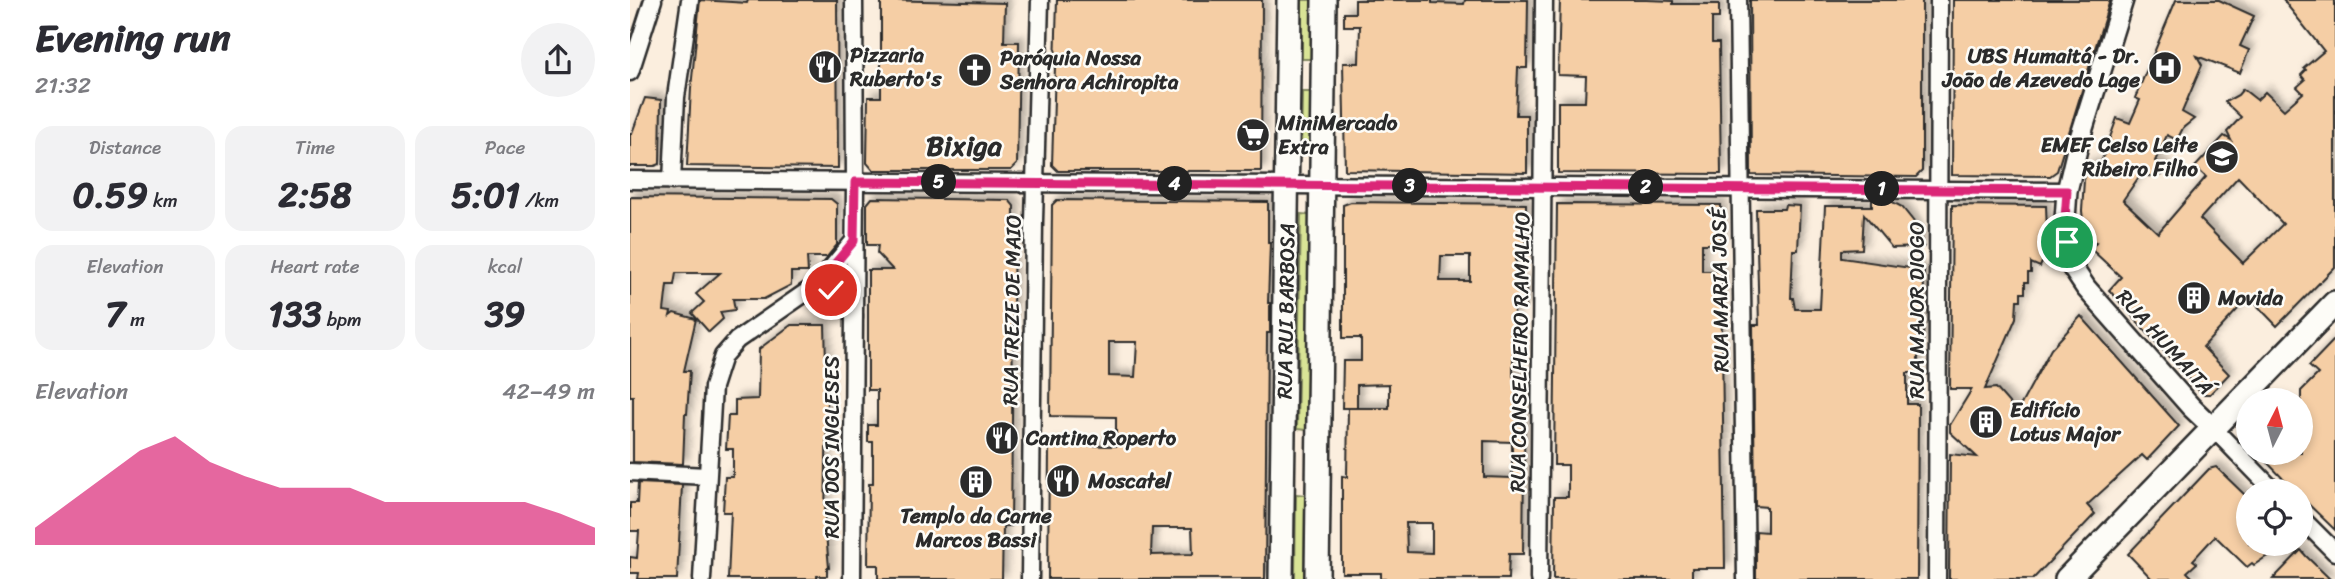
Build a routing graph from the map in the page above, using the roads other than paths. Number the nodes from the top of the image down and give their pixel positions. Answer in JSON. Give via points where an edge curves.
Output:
{"nodes":[{"id":1,"x":653,"y":0,"type":"edge"},
{"id":2,"x":690,"y":0,"type":"edge"},
{"id":3,"x":854,"y":0,"type":"edge"},
{"id":4,"x":1040,"y":0,"type":"edge"},
{"id":5,"x":1289,"y":0,"type":"edge"},
{"id":6,"x":1324,"y":0,"type":"edge"},
{"id":7,"x":1545,"y":0,"type":"edge"},
{"id":8,"x":1738,"y":0,"type":"edge"},
{"id":9,"x":1939,"y":0,"type":"edge"},
{"id":10,"x":2123,"y":0,"type":"edge"},
{"id":11,"x":630,"y":72,"type":"edge"},
{"id":12,"x":1289,"y":75,"type":"junction"},
{"id":13,"x":1324,"y":75,"type":"junction"},
{"id":14,"x":630,"y":180,"type":"edge"},
{"id":15,"x":672,"y":181,"type":"junction"},
{"id":16,"x":855,"y":182,"type":"junction"},
{"id":17,"x":1035,"y":183,"type":"junction"},
{"id":18,"x":1287,"y":185,"type":"junction"},
{"id":19,"x":1323,"y":185,"type":"junction"},
{"id":20,"x":1543,"y":187,"type":"junction"},
{"id":21,"x":1740,"y":188,"type":"junction"},
{"id":22,"x":1938,"y":190,"type":"junction"},
{"id":23,"x":2067,"y":191,"type":"junction"},
{"id":24,"x":854,"y":241,"type":"junction"},
{"id":25,"x":818,"y":284,"type":"junction"},
{"id":26,"x":2335,"y":303,"type":"edge"},
{"id":27,"x":854,"y":316,"type":"junction"},
{"id":28,"x":2214,"y":429,"type":"junction"},
{"id":29,"x":1284,"y":441,"type":"junction"},
{"id":30,"x":1319,"y":442,"type":"junction"},
{"id":31,"x":630,"y":473,"type":"edge"},
{"id":32,"x":706,"y":476,"type":"junction"},
{"id":33,"x":1319,"y":479,"type":"junction"},
{"id":34,"x":2262,"y":479,"type":"edge"},
{"id":35,"x":1283,"y":486,"type":"junction"},
{"id":36,"x":2313,"y":530,"type":"edge"},
{"id":37,"x":2335,"y":552,"type":"edge"},
{"id":38,"x":702,"y":579,"type":"edge"},
{"id":39,"x":852,"y":579,"type":"edge"},
{"id":40,"x":1030,"y":579,"type":"edge"},
{"id":41,"x":1281,"y":579,"type":"edge"},
{"id":42,"x":1317,"y":579,"type":"edge"},
{"id":43,"x":1539,"y":579,"type":"edge"},
{"id":44,"x":1746,"y":579,"type":"edge"},
{"id":45,"x":1937,"y":579,"type":"edge"},
{"id":46,"x":2067,"y":579,"type":"edge"}],
"edges":[{"from":1,"to":11,"type":"street"},
{"from":2,"to":15,"type":"street","via":[[676,97]]},
{"from":3,"to":16,"type":"street","name":"RUA DOS INGLESES"},
{"from":4,"to":17,"type":"street","name":"RUA TREZE DE MAIO"},
{"from":5,"to":12,"type":"main road","name":"RUA RUI BARBOSA"},
{"from":6,"to":13,"type":"main road","name":"RUA RUI BARBOSA"},
{"from":7,"to":20,"type":"street","name":"RUA CONSELHEIRO RAMALHO"},
{"from":8,"to":21,"type":"street","name":"RUA MARIA JOSÉ"},
{"from":9,"to":22,"type":"street","name":"RUA MAJOR DIOGO"},
{"from":10,"to":23,"type":"street","name":"RUA HUMAITÁ"},
{"from":12,"to":13,"type":"main road"},
{"from":12,"to":18,"type":"main road","name":"RUA RUI BARBOSA"},
{"from":13,"to":19,"type":"main road","name":"RUA RUI BARBOSA"},
{"from":14,"to":15,"type":"street"},
{"from":15,"to":16,"type":"street"},
{"from":16,"to":17,"type":"street"},
{"from":16,"to":24,"type":"street","name":"RUA DOS INGLESES"},
{"from":17,"to":18,"type":"street"},
{"from":17,"to":40,"type":"street","name":"RUA TREZE DE MAIO"},
{"from":18,"to":19,"type":"street"},
{"from":18,"to":29,"type":"main road","name":"RUA RUI BARBOSA"},
{"from":19,"to":20,"type":"street"},
{"from":19,"to":30,"type":"main road","name":"RUA RUI BARBOSA"},
{"from":20,"to":21,"type":"street"},
{"from":20,"to":43,"type":"street","name":"RUA CONSELHEIRO RAMALHO"},
{"from":21,"to":22,"type":"street"},
{"from":21,"to":44,"type":"street","name":"RUA MARIA JOSÉ"},
{"from":22,"to":23,"type":"street"},
{"from":22,"to":45,"type":"street","name":"RUA MAJOR DIOGO"},
{"from":23,"to":28,"type":"street","name":"RUA HUMAITÁ","via":[[2065,219],[2072,267]]},
{"from":24,"to":25,"type":"street"},
{"from":24,"to":27,"type":"street","name":"RUA DOS INGLESES"},
{"from":25,"to":27,"type":"street","via":[[844,299]]},
{"from":25,"to":32,"type":"street","via":[[737,340],[723,356],[713,387]]},
{"from":26,"to":28,"type":"main road"},
{"from":27,"to":39,"type":"street","name":"RUA DOS INGLESES"},
{"from":28,"to":34,"type":"street","name":"RUA HUMAITÁ"},
{"from":28,"to":46,"type":"main road"},
{"from":29,"to":30,"type":"main road","via":[[1303,449]]},
{"from":29,"to":35,"type":"main road","name":"RUA RUI BARBOSA"},
{"from":30,"to":33,"type":"main road","name":"RUA RUI BARBOSA"},
{"from":31,"to":32,"type":"street"},
{"from":32,"to":38,"type":"street"},
{"from":33,"to":35,"type":"main road","via":[[1302,474]]},
{"from":33,"to":42,"type":"main road","name":"RUA RUI BARBOSA"},
{"from":35,"to":41,"type":"main road","name":"RUA RUI BARBOSA"},
{"from":36,"to":37,"type":"street"}]}
